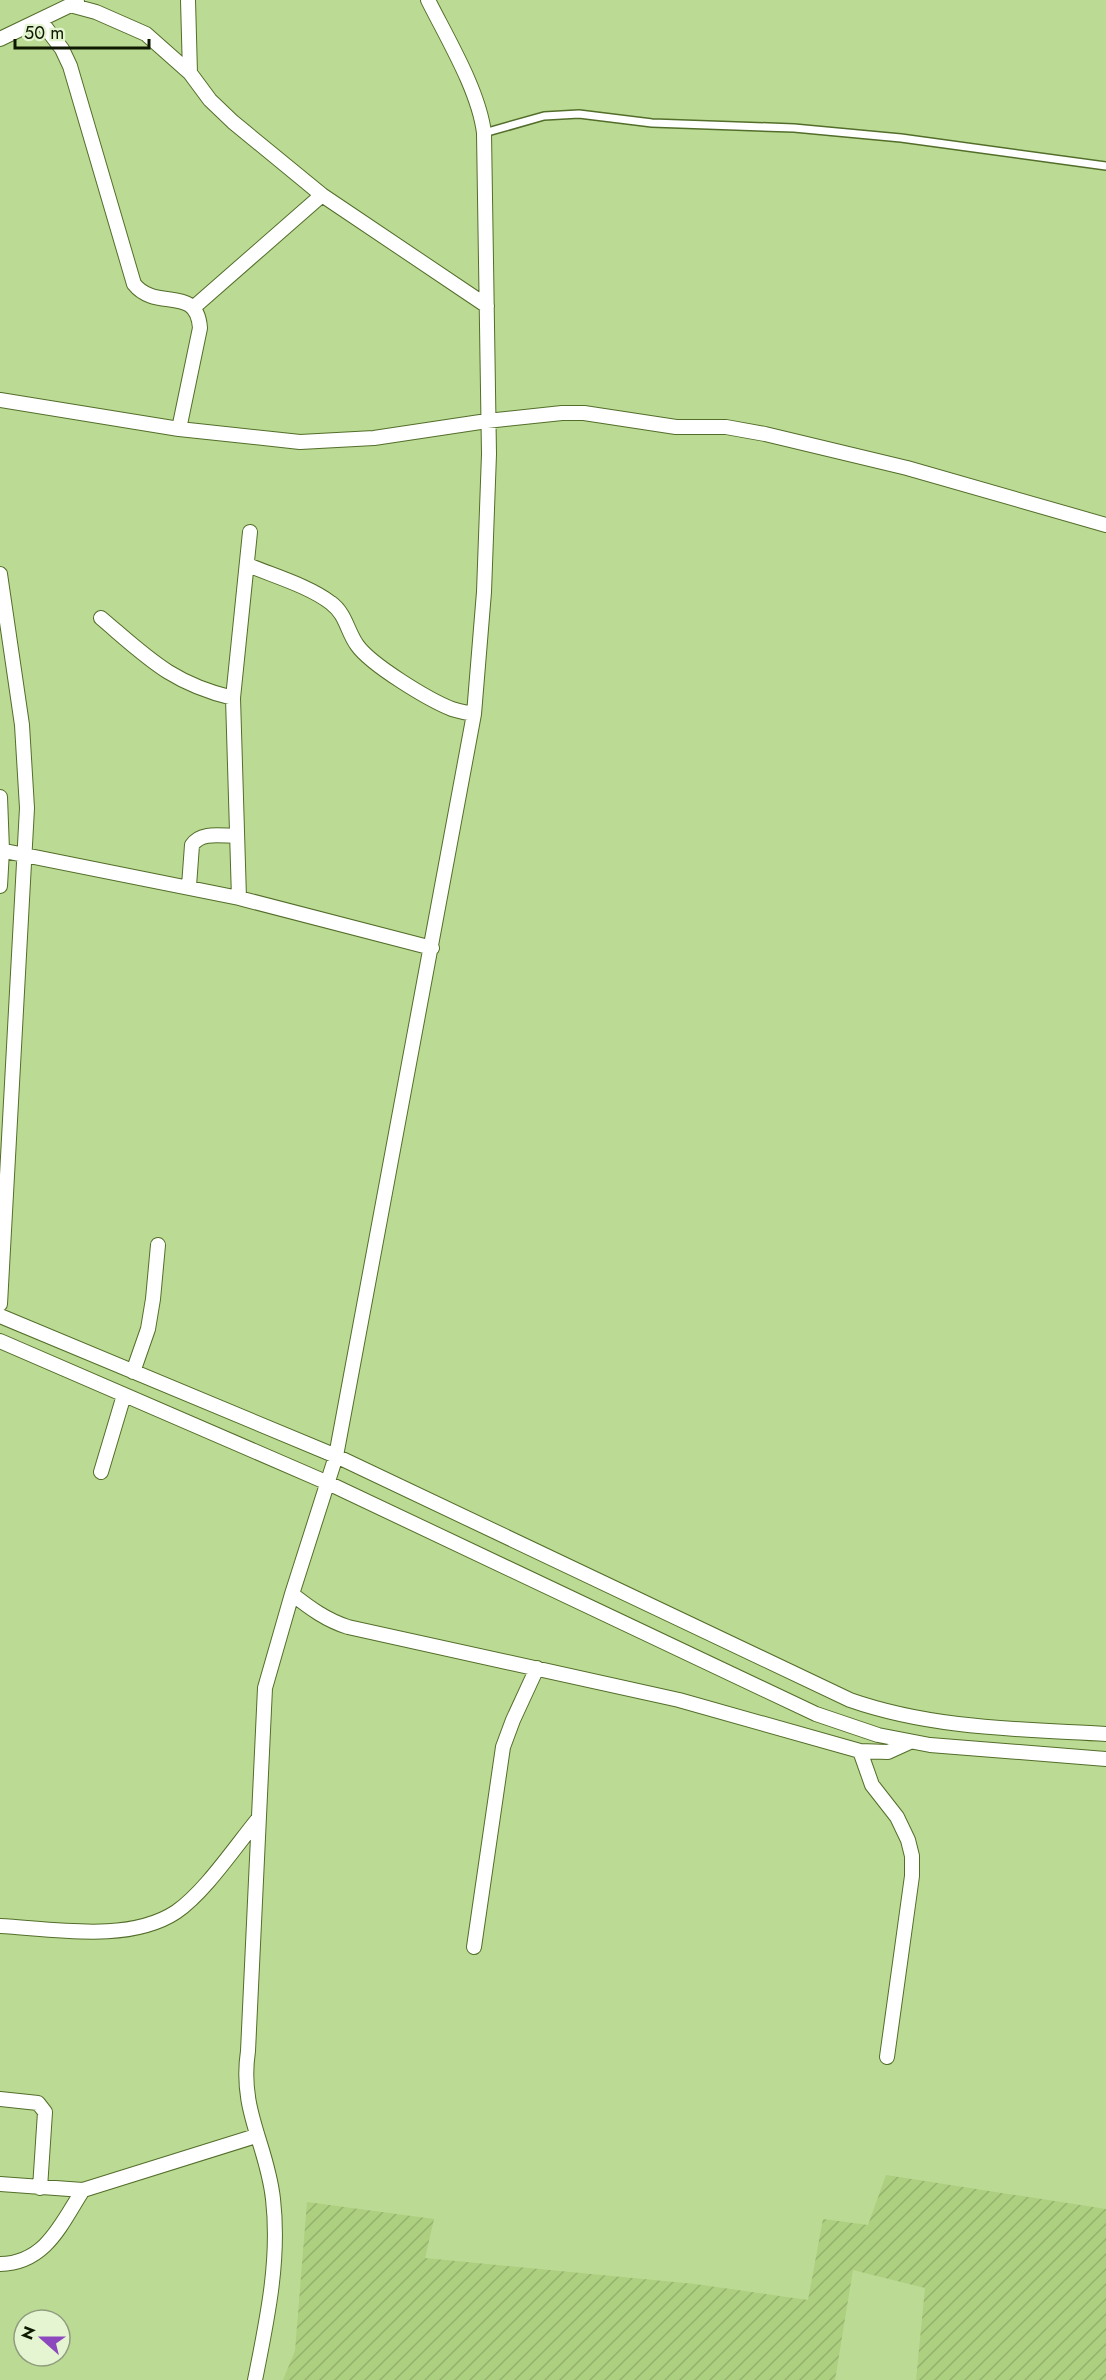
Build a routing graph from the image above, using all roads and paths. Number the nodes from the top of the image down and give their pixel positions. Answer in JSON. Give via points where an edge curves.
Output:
{"nodes":[{"id":1,"x":188,"y":0,"type":"edge"},
{"id":2,"x":428,"y":0,"type":"edge"},
{"id":3,"x":77,"y":2,"type":"edge"},
{"id":4,"x":40,"y":20,"type":"junction"},
{"id":5,"x":0,"y":39,"type":"edge"},
{"id":6,"x":190,"y":73,"type":"junction"},
{"id":7,"x":484,"y":133,"type":"junction"},
{"id":8,"x":1106,"y":166,"type":"edge"},
{"id":9,"x":322,"y":195,"type":"junction"},
{"id":10,"x":487,"y":306,"type":"junction"},
{"id":11,"x":194,"y":308,"type":"junction"},
{"id":12,"x":0,"y":400,"type":"edge"},
{"id":13,"x":488,"y":421,"type":"junction"},
{"id":14,"x":179,"y":429,"type":"junction"},
{"id":15,"x":1106,"y":525,"type":"edge"},
{"id":16,"x":250,"y":532,"type":"dead end"},
{"id":17,"x":248,"y":565,"type":"junction"},
{"id":18,"x":0,"y":574,"type":"edge"},
{"id":19,"x":101,"y":618,"type":"dead end"},
{"id":20,"x":233,"y":698,"type":"junction"},
{"id":21,"x":474,"y":714,"type":"junction"},
{"id":22,"x":0,"y":797,"type":"edge"},
{"id":23,"x":236,"y":836,"type":"junction"},
{"id":24,"x":1,"y":850,"type":"edge"},
{"id":25,"x":26,"y":856,"type":"junction"},
{"id":26,"x":0,"y":886,"type":"edge"},
{"id":27,"x":189,"y":886,"type":"junction"},
{"id":28,"x":239,"y":897,"type":"junction"},
{"id":29,"x":432,"y":948,"type":"junction"},
{"id":30,"x":158,"y":1245,"type":"dead end"},
{"id":31,"x":0,"y":1304,"type":"edge"},
{"id":32,"x":0,"y":1316,"type":"edge"},
{"id":33,"x":0,"y":1341,"type":"edge"},
{"id":34,"x":133,"y":1372,"type":"junction"},
{"id":35,"x":124,"y":1395,"type":"junction"},
{"id":36,"x":336,"y":1456,"type":"junction"},
{"id":37,"x":100,"y":1472,"type":"dead end"},
{"id":38,"x":328,"y":1484,"type":"junction"},
{"id":39,"x":292,"y":1594,"type":"junction"},
{"id":40,"x":537,"y":1668,"type":"junction"},
{"id":41,"x":1106,"y":1734,"type":"edge"},
{"id":42,"x":910,"y":1742,"type":"junction"},
{"id":43,"x":860,"y":1751,"type":"junction"},
{"id":44,"x":1106,"y":1759,"type":"edge"},
{"id":45,"x":258,"y":1819,"type":"junction"},
{"id":46,"x":0,"y":1926,"type":"edge"},
{"id":47,"x":474,"y":1947,"type":"dead end"},
{"id":48,"x":887,"y":2057,"type":"dead end"},
{"id":49,"x":0,"y":2099,"type":"edge"},
{"id":50,"x":256,"y":2136,"type":"junction"},
{"id":51,"x":0,"y":2184,"type":"edge"},
{"id":52,"x":40,"y":2188,"type":"junction"},
{"id":53,"x":83,"y":2190,"type":"junction"},
{"id":54,"x":0,"y":2264,"type":"edge"},
{"id":55,"x":255,"y":2380,"type":"edge"}],
"edges":[{"from":1,"to":6,"type":"street"},
{"from":2,"to":7,"type":"street","via":[[468,82]]},
{"from":3,"to":4,"type":"street"},
{"from":3,"to":6,"type":"street","via":[[146,34]]},
{"from":4,"to":5,"type":"street"},
{"from":4,"to":11,"type":"street","via":[[70,66],[134,284],[150,297],[181,301]]},
{"from":6,"to":9,"type":"street","via":[[210,100]]},
{"from":7,"to":8,"type":"lane","via":[[544,116],[579,114],[652,123],[901,138]]},
{"from":7,"to":10,"type":"street"},
{"from":9,"to":10,"type":"street"},
{"from":9,"to":11,"type":"street"},
{"from":10,"to":13,"type":"street"},
{"from":11,"to":14,"type":"street","via":[[200,328]]},
{"from":12,"to":14,"type":"street"},
{"from":13,"to":14,"type":"street","via":[[348,441],[300,442]]},
{"from":13,"to":15,"type":"street","via":[[584,413],[676,427],[726,427],[907,468]]},
{"from":13,"to":21,"type":"street","via":[[484,592]]},
{"from":16,"to":17,"type":"street"},
{"from":17,"to":20,"type":"street"},
{"from":17,"to":21,"type":"street","via":[[331,602],[345,618],[359,648],[372,660],[432,699]]},
{"from":18,"to":25,"type":"street","via":[[22,735]]},
{"from":19,"to":20,"type":"street","via":[[177,679]]},
{"from":20,"to":23,"type":"street"},
{"from":21,"to":29,"type":"street"},
{"from":22,"to":24,"type":"street"},
{"from":23,"to":27,"type":"street","via":[[195,839]]},
{"from":23,"to":28,"type":"street"},
{"from":24,"to":25,"type":"street"},
{"from":24,"to":26,"type":"street"},
{"from":25,"to":27,"type":"street"},
{"from":25,"to":31,"type":"street"},
{"from":27,"to":28,"type":"street"},
{"from":28,"to":29,"type":"street"},
{"from":29,"to":36,"type":"street"},
{"from":30,"to":34,"type":"street","via":[[151,1316]]},
{"from":32,"to":34,"type":"street"},
{"from":33,"to":35,"type":"street"},
{"from":34,"to":36,"type":"street"},
{"from":35,"to":37,"type":"street"},
{"from":35,"to":38,"type":"street"},
{"from":36,"to":38,"type":"street"},
{"from":36,"to":41,"type":"street","via":[[850,1700],[926,1720]]},
{"from":38,"to":39,"type":"street"},
{"from":38,"to":42,"type":"street","via":[[816,1714]]},
{"from":39,"to":40,"type":"street","via":[[313,1611],[348,1627]]},
{"from":39,"to":45,"type":"street","via":[[265,1688]]},
{"from":40,"to":43,"type":"street","via":[[728,1712]]},
{"from":40,"to":47,"type":"street","via":[[501,1754]]},
{"from":42,"to":43,"type":"street","via":[[888,1752]]},
{"from":42,"to":44,"type":"street"},
{"from":43,"to":48,"type":"street","via":[[872,1785],[897,1817],[912,1856]]},
{"from":45,"to":46,"type":"street","via":[[196,1893],[176,1912],[151,1924],[124,1931]]},
{"from":45,"to":50,"type":"street","via":[[245,2073]]},
{"from":49,"to":52,"type":"street","via":[[38,2103],[45,2112]]},
{"from":50,"to":53,"type":"street"},
{"from":50,"to":55,"type":"street","via":[[273,2197],[275,2236],[273,2280]]},
{"from":51,"to":52,"type":"street"},
{"from":52,"to":53,"type":"street"},
{"from":53,"to":54,"type":"street","via":[[47,2246],[30,2258]]}]}
